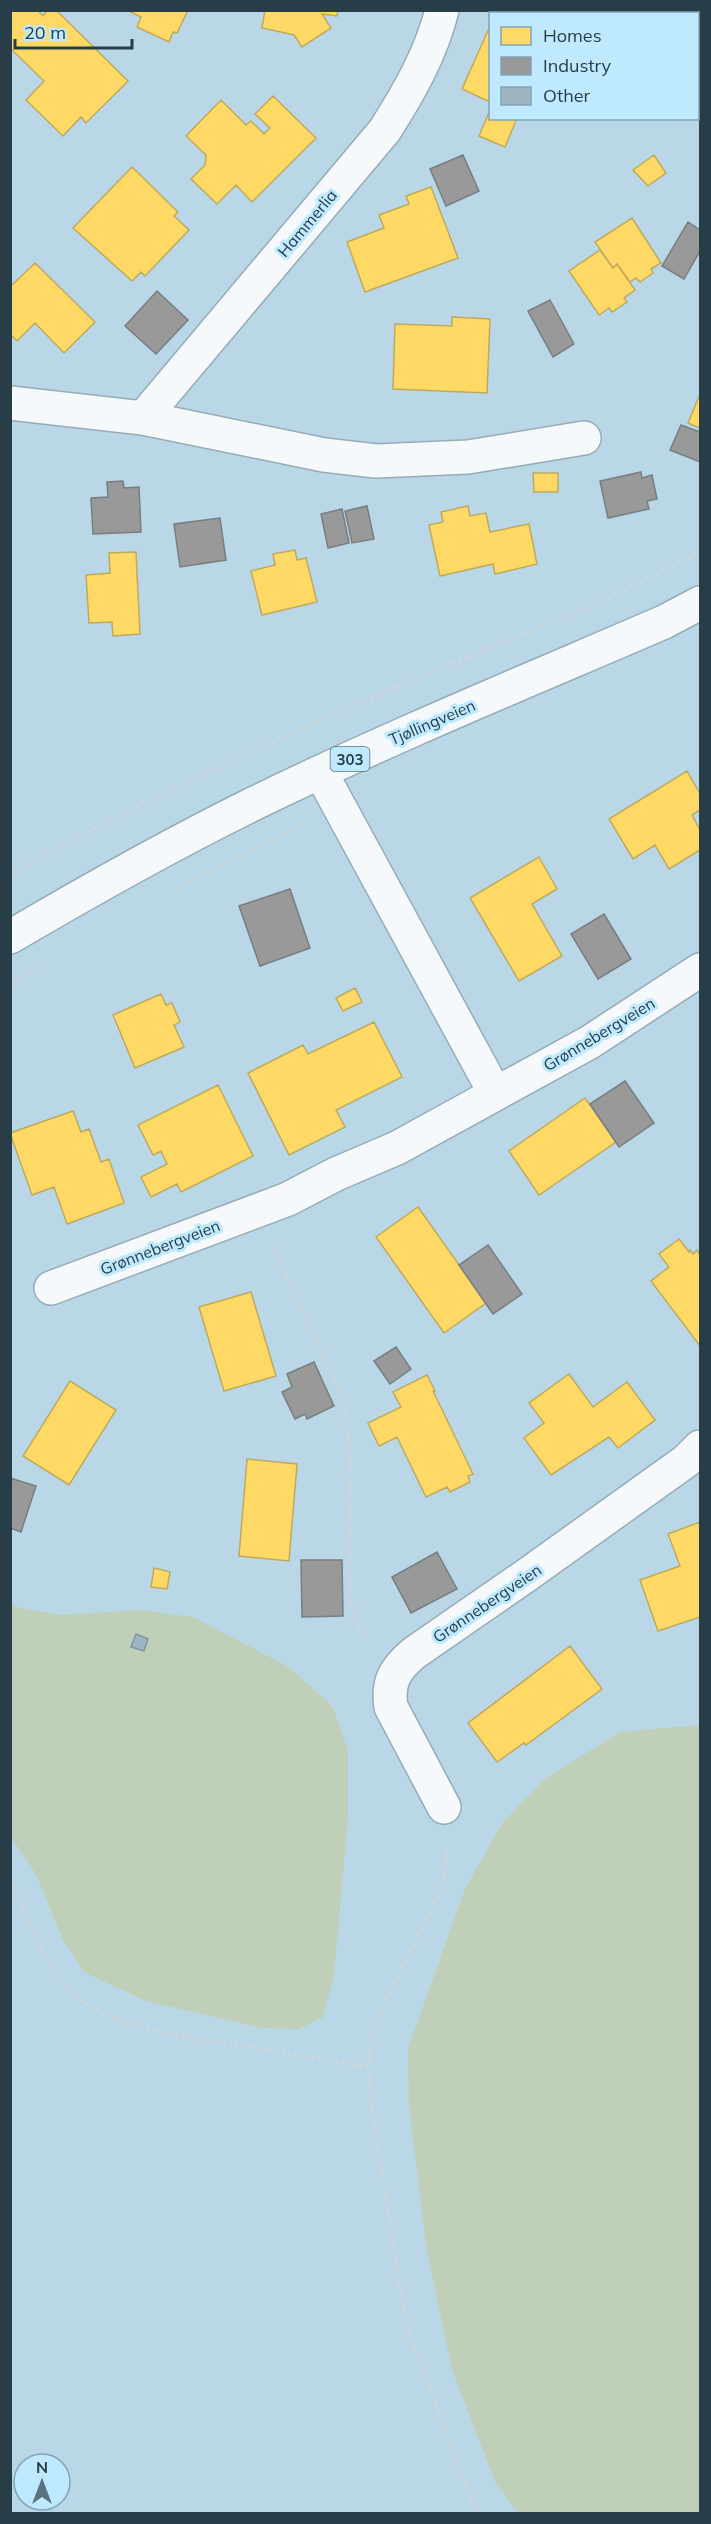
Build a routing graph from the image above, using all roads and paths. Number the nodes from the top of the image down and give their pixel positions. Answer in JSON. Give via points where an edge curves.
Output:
{"nodes":[{"id":1,"x":442,"y":10,"type":"edge"},
{"id":2,"x":10,"y":403,"type":"edge"},
{"id":3,"x":143,"y":418,"type":"junction"},
{"id":4,"x":584,"y":438,"type":"dead end"},
{"id":5,"x":700,"y":552,"type":"edge"},
{"id":6,"x":700,"y":603,"type":"edge"},
{"id":7,"x":321,"y":773,"type":"junction"},
{"id":8,"x":340,"y":807,"type":"junction"},
{"id":9,"x":10,"y":876,"type":"edge"},
{"id":10,"x":169,"y":893,"type":"dead end"},
{"id":11,"x":10,"y":937,"type":"edge"},
{"id":12,"x":48,"y":961,"type":"dead end"},
{"id":13,"x":700,"y":970,"type":"edge"},
{"id":14,"x":10,"y":985,"type":"edge"},
{"id":15,"x":495,"y":1093,"type":"junction"},
{"id":16,"x":257,"y":1210,"type":"junction"},
{"id":17,"x":51,"y":1288,"type":"dead end"},
{"id":18,"x":700,"y":1447,"type":"edge"},
{"id":19,"x":397,"y":1667,"type":"junction"},
{"id":20,"x":444,"y":1807,"type":"joint"},
{"id":21,"x":10,"y":1883,"type":"edge"},
{"id":22,"x":368,"y":2067,"type":"junction"},
{"id":23,"x":481,"y":2514,"type":"edge"}],
"edges":[{"from":1,"to":3,"type":"street","name":"Hammerlia","via":[[428,55],[386,130]]},
{"from":2,"to":3,"type":"street"},
{"from":3,"to":4,"type":"street","via":[[324,455],[376,461],[468,458]]},
{"from":5,"to":9,"type":"path","via":[[606,599],[263,746]]},
{"from":6,"to":7,"type":"street","name":"Tjøllingveien","number":"303"},
{"from":7,"to":8,"type":"street"},
{"from":7,"to":11,"type":"street","name":"Tjøllingveien","number":"303","via":[[167,848]]},
{"from":8,"to":10,"type":"path"},
{"from":8,"to":15,"type":"street"},
{"from":12,"to":14,"type":"path"},
{"from":13,"to":15,"type":"street","name":"Grønnebergveien","via":[[590,1042]]},
{"from":15,"to":16,"type":"street","name":"Grønnebergveien","via":[[397,1148]]},
{"from":16,"to":17,"type":"street","name":"Grønnebergveien"},
{"from":16,"to":19,"type":"path","via":[[343,1397],[347,1416],[353,1612],[361,1634]]},
{"from":18,"to":19,"type":"street","name":"Grønnebergveien","via":[[686,1461]]},
{"from":19,"to":20,"type":"street","via":[[391,1681],[391,1707]]},
{"from":20,"to":22,"type":"path","via":[[449,1835],[444,1880],[387,1998],[372,2038]]},
{"from":21,"to":22,"type":"path","via":[[63,1984],[112,2016],[197,2038]]},
{"from":22,"to":23,"type":"path","via":[[406,2322],[471,2500]]}]}
